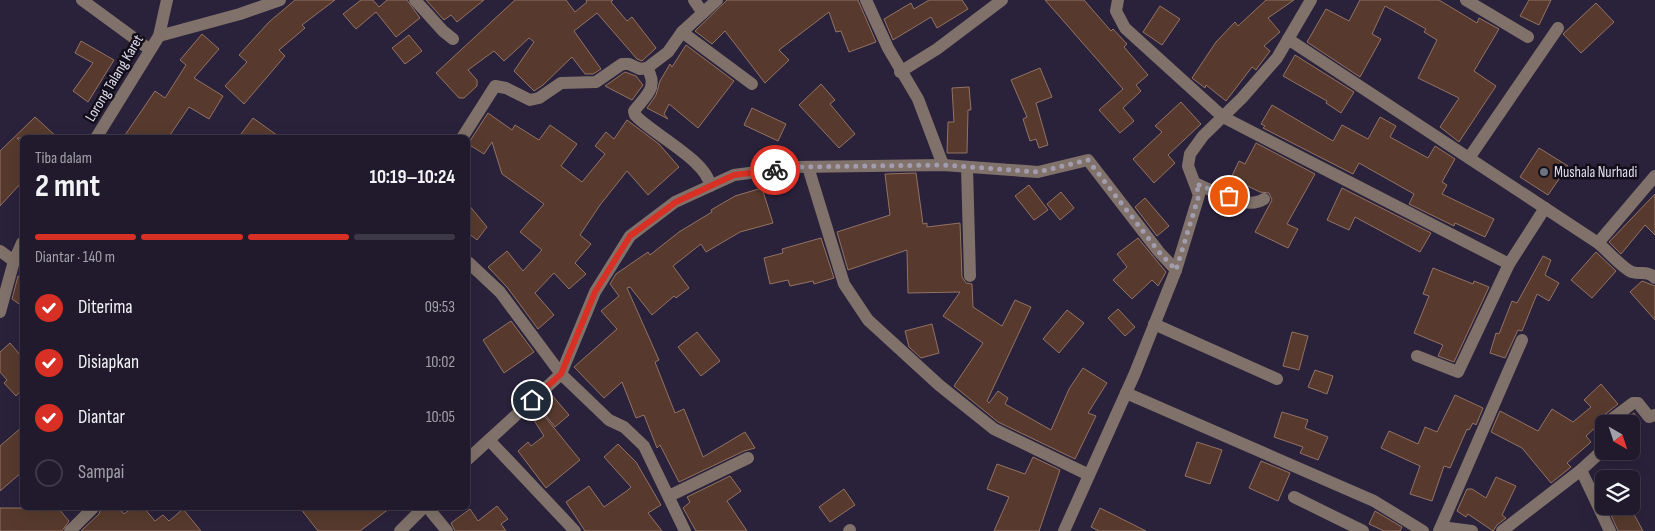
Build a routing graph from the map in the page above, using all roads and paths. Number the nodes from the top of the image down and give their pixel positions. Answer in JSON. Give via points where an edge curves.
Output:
{"nodes":[{"id":1,"x":82,"y":0,"type":"edge"},
{"id":2,"x":167,"y":0,"type":"edge"},
{"id":3,"x":280,"y":0,"type":"edge"},
{"id":4,"x":415,"y":0,"type":"edge"},
{"id":5,"x":694,"y":0,"type":"edge"},
{"id":6,"x":717,"y":0,"type":"edge"},
{"id":7,"x":866,"y":0,"type":"edge"},
{"id":8,"x":1002,"y":0,"type":"edge"},
{"id":9,"x":1118,"y":0,"type":"edge"},
{"id":10,"x":1466,"y":0,"type":"edge"},
{"id":11,"x":1307,"y":2,"type":"edge"},
{"id":12,"x":703,"y":13,"type":"junction"},
{"id":13,"x":1558,"y":28,"type":"dead end"},
{"id":14,"x":682,"y":32,"type":"junction"},
{"id":15,"x":159,"y":36,"type":"junction"},
{"id":16,"x":1528,"y":37,"type":"dead end"},
{"id":17,"x":453,"y":38,"type":"dead end"},
{"id":18,"x":1288,"y":39,"type":"junction"},
{"id":19,"x":149,"y":49,"type":"junction"},
{"id":20,"x":647,"y":68,"type":"junction"},
{"id":21,"x":900,"y":72,"type":"junction"},
{"id":22,"x":752,"y":84,"type":"dead end"},
{"id":23,"x":1223,"y":117,"type":"junction"},
{"id":24,"x":98,"y":135,"type":"edge"},
{"id":25,"x":464,"y":135,"type":"edge"},
{"id":26,"x":1469,"y":158,"type":"junction"},
{"id":27,"x":943,"y":165,"type":"junction"},
{"id":28,"x":808,"y":167,"type":"junction"},
{"id":29,"x":967,"y":168,"type":"junction"},
{"id":30,"x":1655,"y":176,"type":"edge"},
{"id":31,"x":1196,"y":184,"type":"junction"},
{"id":32,"x":710,"y":186,"type":"junction"},
{"id":33,"x":1264,"y":199,"type":"dead end"},
{"id":34,"x":1545,"y":208,"type":"junction"},
{"id":35,"x":1598,"y":243,"type":"junction"},
{"id":36,"x":20,"y":248,"type":"edge"},
{"id":37,"x":0,"y":251,"type":"edge"},
{"id":38,"x":14,"y":261,"type":"junction"},
{"id":39,"x":470,"y":264,"type":"edge"},
{"id":40,"x":1509,"y":264,"type":"junction"},
{"id":41,"x":1176,"y":270,"type":"junction"},
{"id":42,"x":970,"y":276,"type":"dead end"},
{"id":43,"x":1655,"y":278,"type":"edge"},
{"id":44,"x":1,"y":307,"type":"edge"},
{"id":45,"x":1154,"y":324,"type":"junction"},
{"id":46,"x":1522,"y":340,"type":"dead end"},
{"id":47,"x":1417,"y":356,"type":"dead end"},
{"id":48,"x":561,"y":374,"type":"junction"},
{"id":49,"x":1277,"y":379,"type":"dead end"},
{"id":50,"x":1126,"y":393,"type":"junction"},
{"id":51,"x":1617,"y":415,"type":"edge"},
{"id":52,"x":1655,"y":415,"type":"edge"},
{"id":53,"x":489,"y":440,"type":"junction"},
{"id":54,"x":470,"y":457,"type":"edge"},
{"id":55,"x":1595,"y":457,"type":"edge"},
{"id":56,"x":748,"y":458,"type":"dead end"},
{"id":57,"x":1581,"y":470,"type":"junction"},
{"id":58,"x":1089,"y":475,"type":"junction"},
{"id":59,"x":669,"y":496,"type":"junction"},
{"id":60,"x":1294,"y":497,"type":"dead end"},
{"id":61,"x":91,"y":510,"type":"edge"},
{"id":62,"x":421,"y":510,"type":"edge"},
{"id":63,"x":430,"y":510,"type":"edge"},
{"id":64,"x":1440,"y":529,"type":"edge"},
{"id":65,"x":70,"y":531,"type":"edge"},
{"id":66,"x":400,"y":531,"type":"edge"},
{"id":67,"x":447,"y":531,"type":"edge"},
{"id":68,"x":575,"y":531,"type":"edge"},
{"id":69,"x":685,"y":531,"type":"edge"},
{"id":70,"x":1064,"y":531,"type":"edge"},
{"id":71,"x":1363,"y":531,"type":"edge"},
{"id":72,"x":1423,"y":531,"type":"edge"},
{"id":73,"x":1472,"y":531,"type":"edge"},
{"id":74,"x":1502,"y":531,"type":"edge"},
{"id":75,"x":1610,"y":531,"type":"edge"}],
"edges":[{"from":1,"to":19,"type":"street"},
{"from":2,"to":15,"type":"street"},
{"from":3,"to":15,"type":"street"},
{"from":4,"to":17,"type":"street"},
{"from":5,"to":12,"type":"street"},
{"from":6,"to":12,"type":"street"},
{"from":7,"to":21,"type":"street"},
{"from":8,"to":21,"type":"street","via":[[937,49]]},
{"from":9,"to":23,"type":"street","via":[[1116,11],[1125,28]]},
{"from":10,"to":16,"type":"street"},
{"from":11,"to":18,"type":"street"},
{"from":12,"to":14,"type":"street"},
{"from":13,"to":26,"type":"street"},
{"from":14,"to":20,"type":"street","via":[[668,52]]},
{"from":14,"to":22,"type":"street"},
{"from":15,"to":19,"type":"street","name":"Lorong Talang Karet"},
{"from":18,"to":23,"type":"street","via":[[1277,58]]},
{"from":18,"to":26,"type":"street"},
{"from":19,"to":24,"type":"street","name":"Lorong Talang Karet"},
{"from":20,"to":25,"type":"street","via":[[622,64],[592,83],[561,83],[539,98],[530,100],[495,86]]},
{"from":20,"to":32,"type":"street","via":[[653,77],[653,85],[634,111],[635,115],[681,150],[708,177]]},
{"from":21,"to":27,"type":"street","via":[[918,99]]},
{"from":23,"to":31,"type":"street","via":[[1202,136],[1190,154],[1188,166]]},
{"from":23,"to":40,"type":"street"},
{"from":26,"to":34,"type":"street"},
{"from":27,"to":28,"type":"street"},
{"from":27,"to":29,"type":"street"},
{"from":28,"to":32,"type":"street","via":[[734,175]]},
{"from":28,"to":58,"type":"street","via":[[844,284],[868,320],[939,385],[994,429]]},
{"from":29,"to":41,"type":"street","via":[[1038,172],[1088,160]]},
{"from":29,"to":42,"type":"street"},
{"from":30,"to":35,"type":"street"},
{"from":31,"to":33,"type":"street","via":[[1246,203]]},
{"from":31,"to":41,"type":"street","via":[[1199,195]]},
{"from":32,"to":48,"type":"street","via":[[676,202],[630,236],[595,292]]},
{"from":34,"to":35,"type":"street"},
{"from":34,"to":40,"type":"street"},
{"from":35,"to":43,"type":"street","via":[[1628,270],[1646,272]]},
{"from":36,"to":38,"type":"street"},
{"from":37,"to":38,"type":"street"},
{"from":38,"to":44,"type":"street"},
{"from":39,"to":48,"type":"street","via":[[500,292]]},
{"from":40,"to":47,"type":"street","via":[[1458,372]]},
{"from":41,"to":45,"type":"street"},
{"from":45,"to":49,"type":"street"},
{"from":45,"to":50,"type":"street"},
{"from":46,"to":64,"type":"street"},
{"from":48,"to":53,"type":"street"},
{"from":48,"to":59,"type":"street","via":[[609,420],[637,437]]},
{"from":50,"to":58,"type":"street"},
{"from":50,"to":72,"type":"street","via":[[1374,501]]},
{"from":51,"to":52,"type":"street","via":[[1633,403],[1638,403],[1649,417]]},
{"from":53,"to":54,"type":"street"},
{"from":53,"to":68,"type":"street"},
{"from":55,"to":57,"type":"street"},
{"from":56,"to":59,"type":"street"},
{"from":57,"to":74,"type":"street"},
{"from":57,"to":75,"type":"street"},
{"from":58,"to":70,"type":"street"},
{"from":59,"to":69,"type":"street"},
{"from":60,"to":71,"type":"street"},
{"from":61,"to":65,"type":"street"},
{"from":62,"to":66,"type":"street"},
{"from":63,"to":67,"type":"street"},
{"from":64,"to":73,"type":"street"}]}
